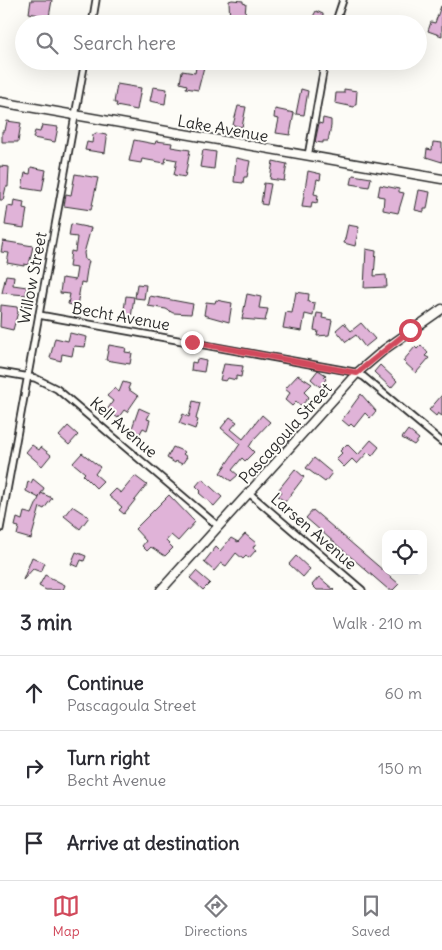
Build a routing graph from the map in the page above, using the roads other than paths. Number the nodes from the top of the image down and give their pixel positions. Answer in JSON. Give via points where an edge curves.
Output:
{"nodes":[{"id":1,"x":96,"y":0,"type":"edge"},
{"id":2,"x":343,"y":0,"type":"edge"},
{"id":3,"x":94,"y":15,"type":"edge"},
{"id":4,"x":338,"y":15,"type":"edge"},
{"id":5,"x":83,"y":70,"type":"edge"},
{"id":6,"x":323,"y":70,"type":"edge"},
{"id":7,"x":0,"y":102,"type":"edge"},
{"id":8,"x":75,"y":115,"type":"junction"},
{"id":9,"x":308,"y":156,"type":"junction"},
{"id":10,"x":442,"y":179,"type":"edge"},
{"id":11,"x":442,"y":308,"type":"edge"},
{"id":12,"x":39,"y":315,"type":"junction"},
{"id":13,"x":0,"y":372,"type":"edge"},
{"id":14,"x":357,"y":373,"type":"junction"},
{"id":15,"x":27,"y":377,"type":"junction"},
{"id":16,"x":442,"y":442,"type":"edge"},
{"id":17,"x":248,"y":493,"type":"junction"},
{"id":18,"x":218,"y":526,"type":"junction"},
{"id":19,"x":0,"y":529,"type":"edge"},
{"id":20,"x":161,"y":590,"type":"edge"},
{"id":21,"x":362,"y":590,"type":"edge"}],
"edges":[{"from":1,"to":3,"type":"street"},
{"from":2,"to":4,"type":"street"},
{"from":5,"to":8,"type":"street","name":"Willow Street"},
{"from":6,"to":9,"type":"street"},
{"from":7,"to":8,"type":"street","name":"Lake Avenue"},
{"from":8,"to":9,"type":"street","name":"Lake Avenue"},
{"from":8,"to":12,"type":"street","name":"Willow Street"},
{"from":9,"to":10,"type":"street","name":"Lake Avenue"},
{"from":11,"to":14,"type":"street","name":"Pascagoula Street"},
{"from":12,"to":14,"type":"street","name":"Becht Avenue"},
{"from":12,"to":15,"type":"street","name":"Willow Street"},
{"from":13,"to":15,"type":"street","name":"Kell Avenue"},
{"from":14,"to":16,"type":"street","name":"Becht Avenue"},
{"from":14,"to":17,"type":"street","name":"Pascagoula Street"},
{"from":15,"to":18,"type":"street","name":"Kell Avenue","via":[[46,383],[69,398]]},
{"from":15,"to":19,"type":"street","name":"Willow Street"},
{"from":17,"to":18,"type":"street","name":"Pascagoula Street"},
{"from":17,"to":21,"type":"street","name":"Larsen Avenue"},
{"from":18,"to":20,"type":"street","name":"Pascagoula Street"}]}
